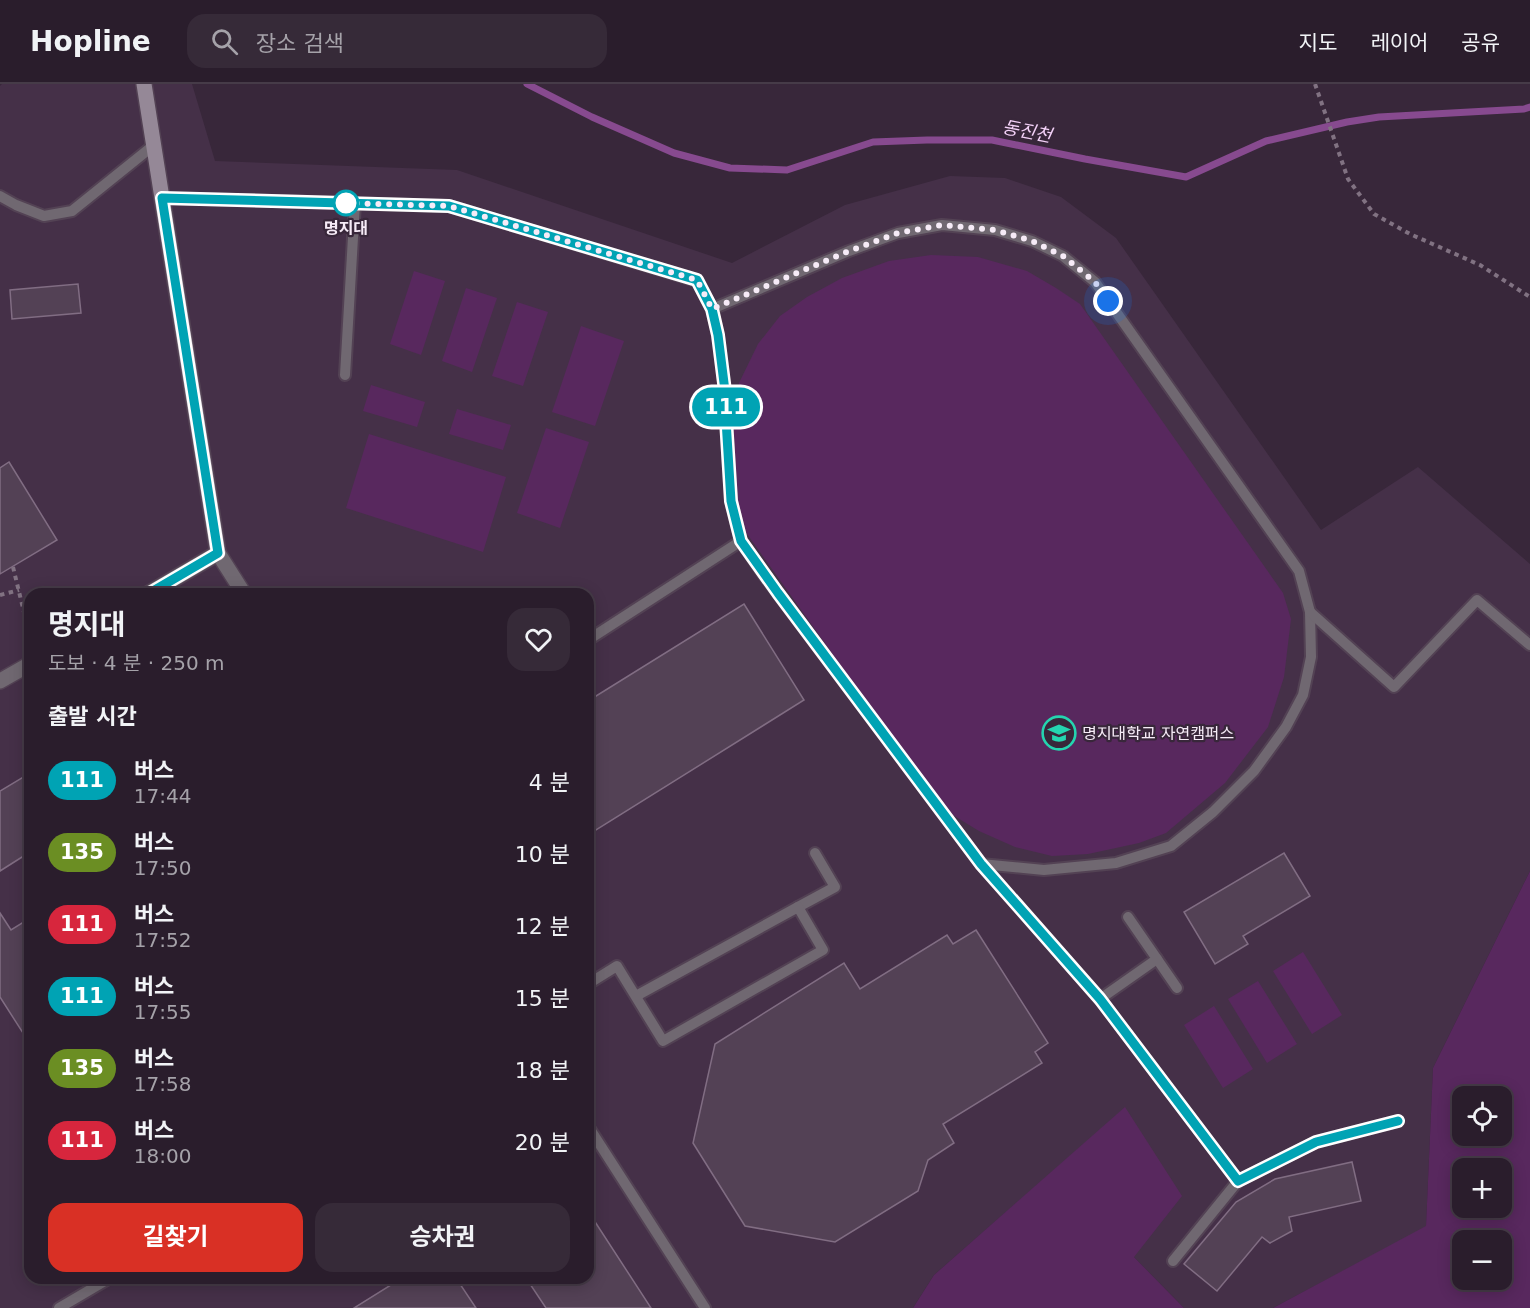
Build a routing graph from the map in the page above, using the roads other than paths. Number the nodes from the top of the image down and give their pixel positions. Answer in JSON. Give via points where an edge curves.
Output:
{"nodes":[{"id":1,"x":144,"y":84,"type":"edge"},
{"id":2,"x":154,"y":145,"type":"junction"},
{"id":3,"x":0,"y":196,"type":"edge"},
{"id":4,"x":162,"y":198,"type":"junction"},
{"id":5,"x":356,"y":203,"type":"junction"},
{"id":6,"x":712,"y":309,"type":"junction"},
{"id":7,"x":345,"y":375,"type":"dead end"},
{"id":8,"x":741,"y":541,"type":"junction"},
{"id":9,"x":218,"y":553,"type":"junction"},
{"id":10,"x":158,"y":588,"type":"edge"},
{"id":11,"x":240,"y":588,"type":"edge"},
{"id":12,"x":1310,"y":612,"type":"junction"},
{"id":13,"x":594,"y":636,"type":"edge"},
{"id":14,"x":1530,"y":645,"type":"edge"},
{"id":15,"x":24,"y":667,"type":"edge"},
{"id":16,"x":0,"y":681,"type":"edge"},
{"id":17,"x":815,"y":853,"type":"dead end"},
{"id":18,"x":981,"y":864,"type":"junction"},
{"id":19,"x":798,"y":907,"type":"junction"},
{"id":20,"x":1128,"y":917,"type":"dead end"},
{"id":21,"x":1157,"y":959,"type":"junction"},
{"id":22,"x":594,"y":980,"type":"edge"},
{"id":23,"x":1177,"y":988,"type":"dead end"},
{"id":24,"x":636,"y":996,"type":"junction"},
{"id":25,"x":1100,"y":999,"type":"junction"},
{"id":26,"x":1398,"y":1121,"type":"dead end"},
{"id":27,"x":594,"y":1135,"type":"edge"},
{"id":28,"x":1238,"y":1181,"type":"junction"},
{"id":29,"x":1173,"y":1261,"type":"dead end"},
{"id":30,"x":100,"y":1284,"type":"edge"},
{"id":31,"x":59,"y":1308,"type":"edge"},
{"id":32,"x":705,"y":1308,"type":"edge"}],
"edges":[{"from":1,"to":2,"type":"main road"},
{"from":2,"to":3,"type":"lane","via":[[72,211],[44,216]]},
{"from":2,"to":4,"type":"main road"},
{"from":4,"to":5,"type":"lane"},
{"from":4,"to":9,"type":"main road"},
{"from":5,"to":6,"type":"lane","via":[[449,206],[697,280]]},
{"from":5,"to":7,"type":"lane"},
{"from":6,"to":8,"type":"lane","via":[[725,391],[731,501]]},
{"from":6,"to":12,"type":"lane","via":[[898,233],[942,225],[995,230],[1063,256],[1095,282],[1299,571]]},
{"from":8,"to":13,"type":"lane"},
{"from":8,"to":18,"type":"lane"},
{"from":9,"to":10,"type":"street"},
{"from":9,"to":11,"type":"street"},
{"from":12,"to":14,"type":"lane","via":[[1394,687],[1477,600]]},
{"from":12,"to":18,"type":"lane","via":[[1311,657],[1303,695],[1286,727],[1254,771],[1171,846],[1116,863],[1044,870]]},
{"from":15,"to":16,"type":"street"},
{"from":17,"to":19,"type":"lane","via":[[835,887]]},
{"from":18,"to":25,"type":"lane"},
{"from":19,"to":24,"type":"lane"},
{"from":19,"to":24,"type":"lane","via":[[823,950],[663,1041]]},
{"from":20,"to":21,"type":"lane"},
{"from":21,"to":23,"type":"lane"},
{"from":21,"to":25,"type":"lane"},
{"from":22,"to":24,"type":"lane","via":[[617,966]]},
{"from":25,"to":28,"type":"lane"},
{"from":26,"to":28,"type":"lane","via":[[1316,1142]]},
{"from":27,"to":32,"type":"lane"},
{"from":28,"to":29,"type":"lane"},
{"from":30,"to":31,"type":"lane"}]}
